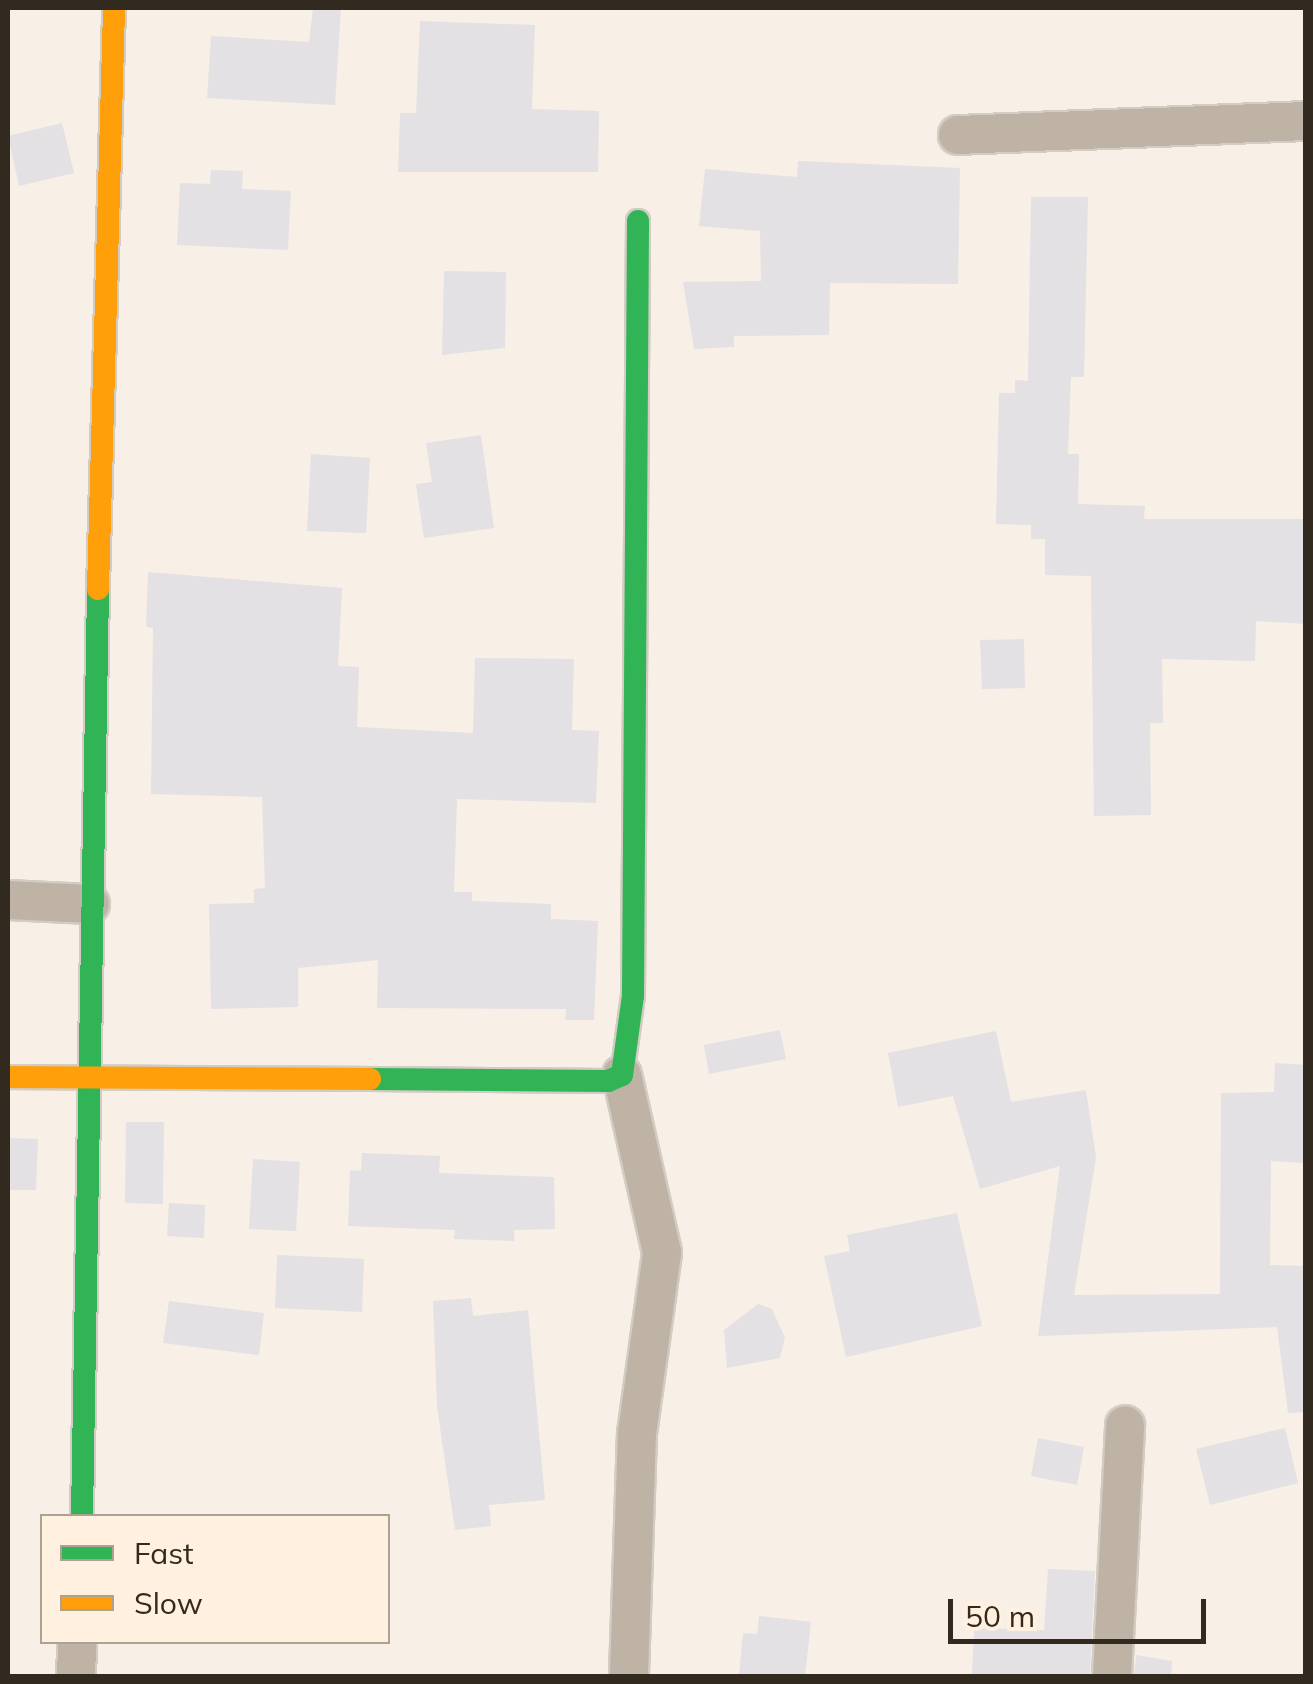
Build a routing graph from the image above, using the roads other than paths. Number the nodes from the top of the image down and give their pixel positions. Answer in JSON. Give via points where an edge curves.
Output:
{"nodes":[{"id":1,"x":114,"y":8,"type":"edge"},
{"id":2,"x":1306,"y":122,"type":"edge"},
{"id":3,"x":958,"y":135,"type":"dead end"},
{"id":4,"x":638,"y":221,"type":"dead end"},
{"id":5,"x":8,"y":900,"type":"edge"},
{"id":6,"x":90,"y":904,"type":"junction"},
{"id":7,"x":622,"y":1075,"type":"junction"},
{"id":8,"x":8,"y":1076,"type":"edge"},
{"id":9,"x":84,"y":1077,"type":"junction"},
{"id":10,"x":1125,"y":1426,"type":"dead end"},
{"id":11,"x":82,"y":1514,"type":"edge"},
{"id":12,"x":77,"y":1644,"type":"edge"},
{"id":13,"x":76,"y":1676,"type":"edge"},
{"id":14,"x":629,"y":1676,"type":"edge"},
{"id":15,"x":1112,"y":1676,"type":"edge"}],
"edges":[{"from":1,"to":6,"type":"street"},
{"from":2,"to":3,"type":"street"},
{"from":4,"to":7,"type":"street","via":[[634,956]]},
{"from":5,"to":6,"type":"street"},
{"from":6,"to":9,"type":"street"},
{"from":7,"to":9,"type":"street","via":[[608,1081]]},
{"from":7,"to":14,"type":"street","via":[[662,1252],[637,1433]]},
{"from":8,"to":9,"type":"street"},
{"from":9,"to":11,"type":"street","via":[[90,1270]]},
{"from":10,"to":15,"type":"street"},
{"from":12,"to":13,"type":"street"}]}
